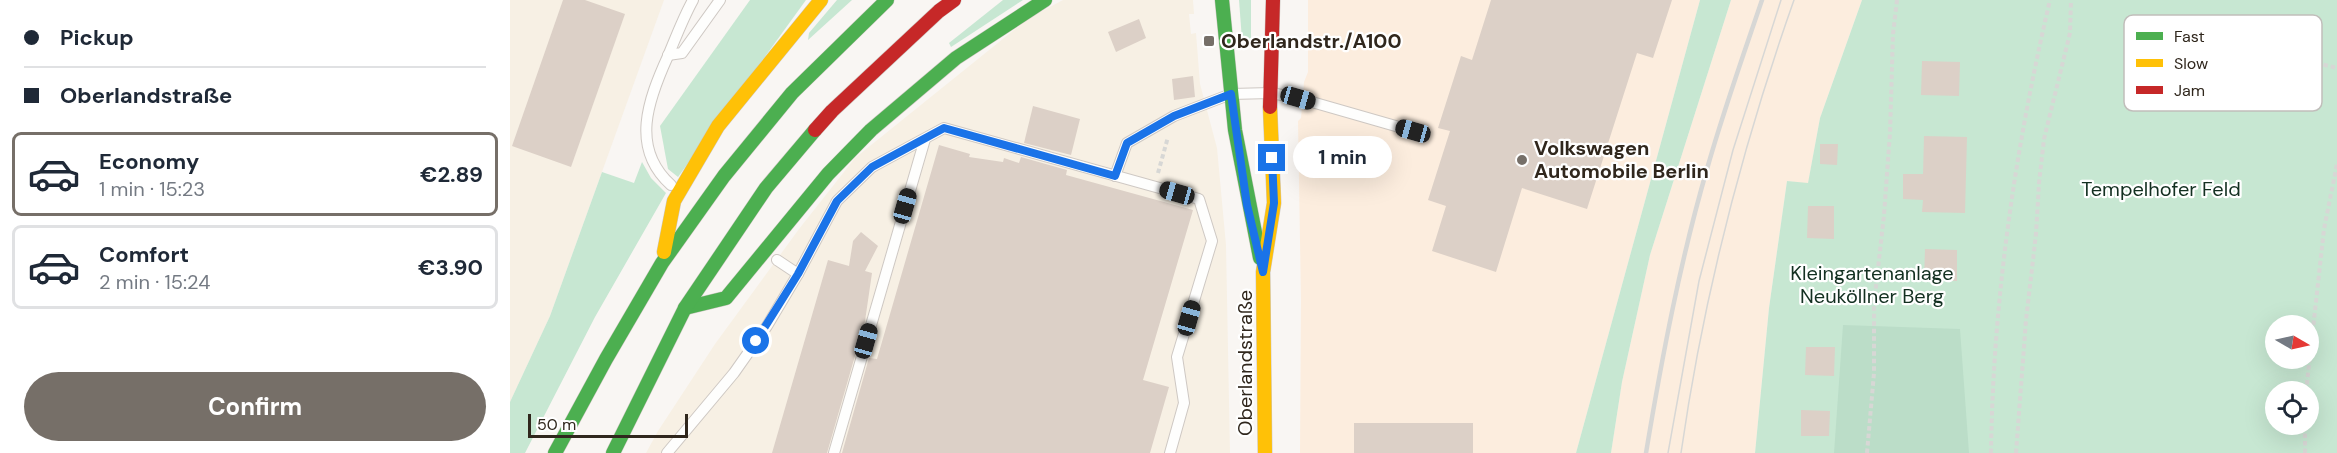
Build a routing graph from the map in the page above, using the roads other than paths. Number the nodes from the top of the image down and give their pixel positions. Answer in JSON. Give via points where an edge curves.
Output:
{"nodes":[{"id":1,"x":693,"y":0,"type":"edge"},
{"id":2,"x":720,"y":0,"type":"edge"},
{"id":3,"x":821,"y":0,"type":"edge"},
{"id":4,"x":886,"y":0,"type":"edge"},
{"id":5,"x":954,"y":0,"type":"edge"},
{"id":6,"x":1045,"y":0,"type":"edge"},
{"id":7,"x":1222,"y":0,"type":"edge"},
{"id":8,"x":1273,"y":0,"type":"edge"},
{"id":9,"x":668,"y":55,"type":"junction"},
{"id":10,"x":1271,"y":93,"type":"junction"},
{"id":11,"x":1231,"y":94,"type":"junction"},
{"id":12,"x":1413,"y":131,"type":"dead end"},
{"id":13,"x":925,"y":139,"type":"junction"},
{"id":14,"x":1115,"y":176,"type":"junction"},
{"id":15,"x":671,"y":185,"type":"dead end"},
{"id":16,"x":777,"y":260,"type":"dead end"},
{"id":17,"x":662,"y":263,"type":"junction"},
{"id":18,"x":1263,"y":272,"type":"junction"},
{"id":19,"x":798,"y":274,"type":"junction"},
{"id":20,"x":686,"y":308,"type":"junction"},
{"id":21,"x":555,"y":453,"type":"edge"},
{"id":22,"x":613,"y":453,"type":"edge"},
{"id":23,"x":667,"y":453,"type":"edge"},
{"id":24,"x":834,"y":453,"type":"edge"},
{"id":25,"x":1170,"y":453,"type":"edge"},
{"id":26,"x":1265,"y":453,"type":"edge"}],
"edges":[{"from":1,"to":9,"type":"lane"},
{"from":2,"to":9,"type":"lane","via":[[682,53]]},
{"from":3,"to":17,"type":"main road","via":[[718,126],[674,201]]},
{"from":4,"to":17,"type":"main road","via":[[792,93],[724,176]]},
{"from":5,"to":20,"type":"main road","via":[[832,111],[766,188]]},
{"from":6,"to":20,"type":"main road","via":[[956,58],[871,130],[828,174],[726,298]]},
{"from":7,"to":11,"type":"main road","name":"Oberlandstraße"},
{"from":8,"to":10,"type":"main road","name":"Oberlandstraße"},
{"from":9,"to":15,"type":"lane","via":[[654,86],[646,130],[650,156],[659,174]]},
{"from":10,"to":11,"type":"lane"},
{"from":10,"to":12,"type":"lane"},
{"from":10,"to":18,"type":"main road","name":"Oberlandstraße","via":[[1274,203]]},
{"from":11,"to":14,"type":"lane","via":[[1174,116],[1127,143]]},
{"from":11,"to":18,"type":"main road","name":"Oberlandstraße","via":[[1247,205]]},
{"from":13,"to":14,"type":"lane","via":[[944,128]]},
{"from":13,"to":19,"type":"lane","via":[[872,167],[837,201]]},
{"from":13,"to":24,"type":"lane"},
{"from":14,"to":25,"type":"lane","via":[[1199,199],[1212,241],[1177,357],[1184,403]]},
{"from":16,"to":19,"type":"lane"},
{"from":17,"to":21,"type":"main road"},
{"from":18,"to":26,"type":"main road","name":"Oberlandstraße"},
{"from":19,"to":23,"type":"lane","via":[[734,373]]},
{"from":20,"to":22,"type":"main road"}]}
